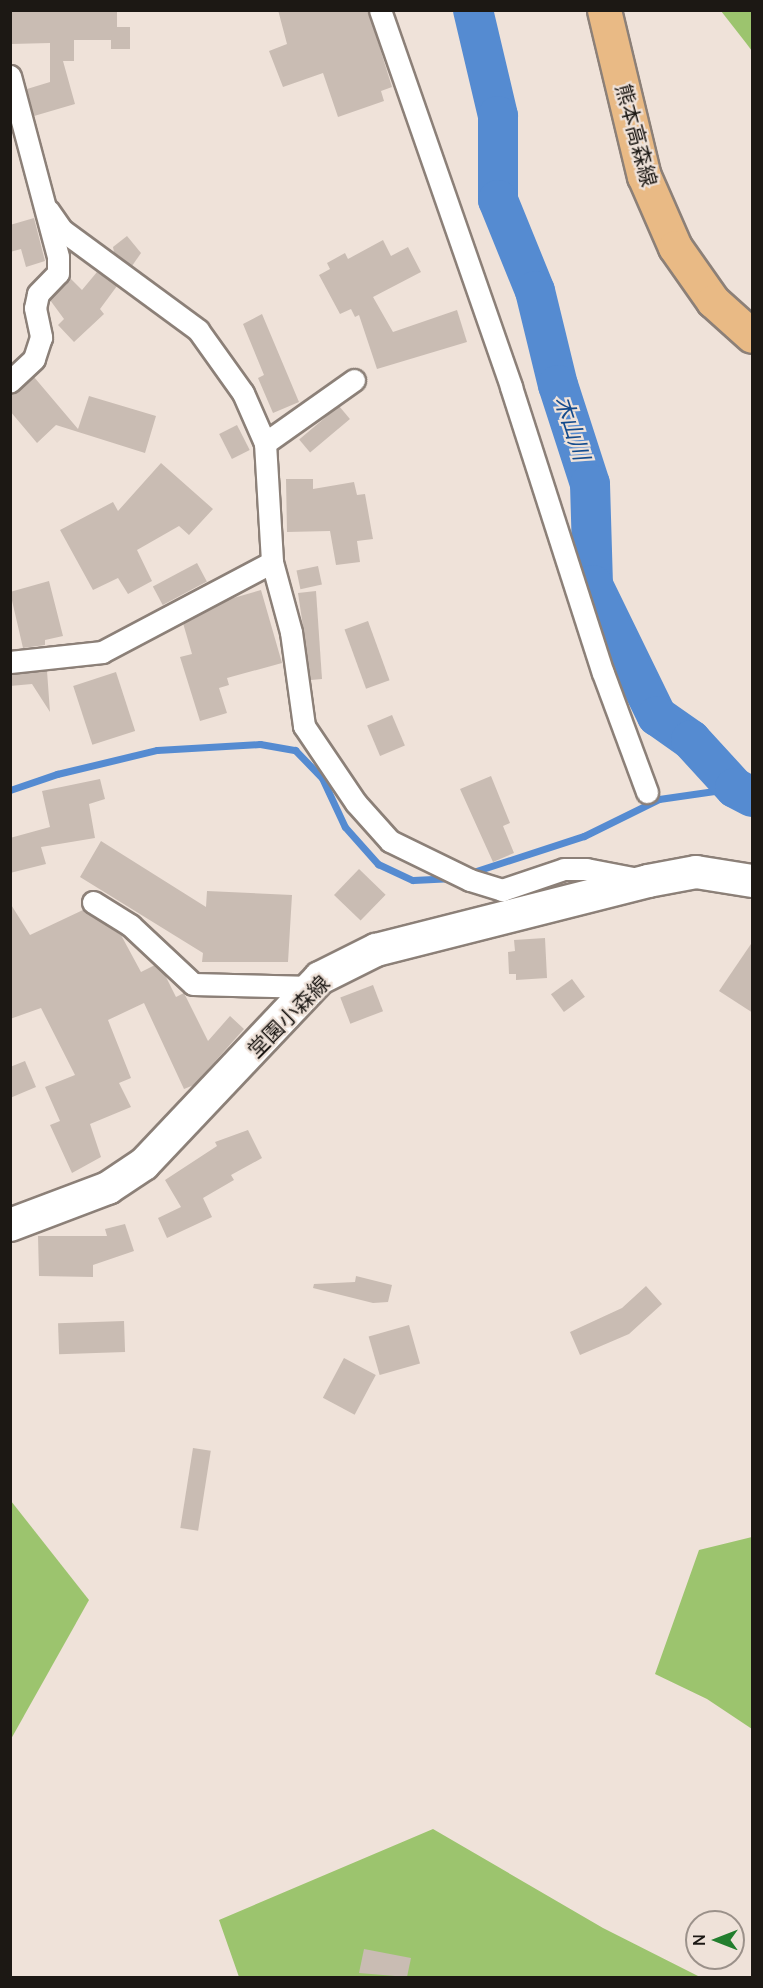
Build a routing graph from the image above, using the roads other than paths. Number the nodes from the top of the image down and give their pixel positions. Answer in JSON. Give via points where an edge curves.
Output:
{"nodes":[{"id":1,"x":380,"y":10,"type":"edge"},
{"id":2,"x":604,"y":10,"type":"edge"},
{"id":3,"x":10,"y":76,"type":"edge"},
{"id":4,"x":48,"y":210,"type":"junction"},
{"id":5,"x":753,"y":336,"type":"edge"},
{"id":6,"x":354,"y":380,"type":"dead end"},
{"id":7,"x":10,"y":381,"type":"edge"},
{"id":8,"x":265,"y":442,"type":"junction"},
{"id":9,"x":272,"y":562,"type":"junction"},
{"id":10,"x":10,"y":662,"type":"edge"},
{"id":11,"x":647,"y":792,"type":"dead end"},
{"id":12,"x":648,"y":881,"type":"junction"},
{"id":13,"x":753,"y":881,"type":"edge"},
{"id":14,"x":93,"y":902,"type":"dead end"},
{"id":15,"x":312,"y":987,"type":"junction"},
{"id":16,"x":10,"y":1226,"type":"edge"}],
"edges":[{"from":1,"to":11,"type":"street"},
{"from":2,"to":5,"type":"main road","name":"熊本高森線","via":[[644,176],[675,248],[713,300]]},
{"from":3,"to":4,"type":"street"},
{"from":4,"to":7,"type":"street","via":[[58,273],[38,294],[41,337],[34,359]]},
{"from":4,"to":8,"type":"street","via":[[62,230],[198,330],[243,393]]},
{"from":6,"to":8,"type":"street"},
{"from":8,"to":9,"type":"street"},
{"from":9,"to":10,"type":"street","via":[[102,652]]},
{"from":9,"to":12,"type":"street","via":[[291,632],[304,726],[356,803],[390,841],[470,880],[502,890],[564,869],[586,869]]},
{"from":12,"to":13,"type":"main road","name":"堂園小森線","via":[[696,872]]},
{"from":12,"to":15,"type":"main road","name":"堂園小森線","via":[[376,950],[320,978]]},
{"from":14,"to":15,"type":"street","via":[[130,925],[193,984]]},
{"from":15,"to":16,"type":"main road","name":"堂園小森線","via":[[144,1164],[108,1188]]}]}
